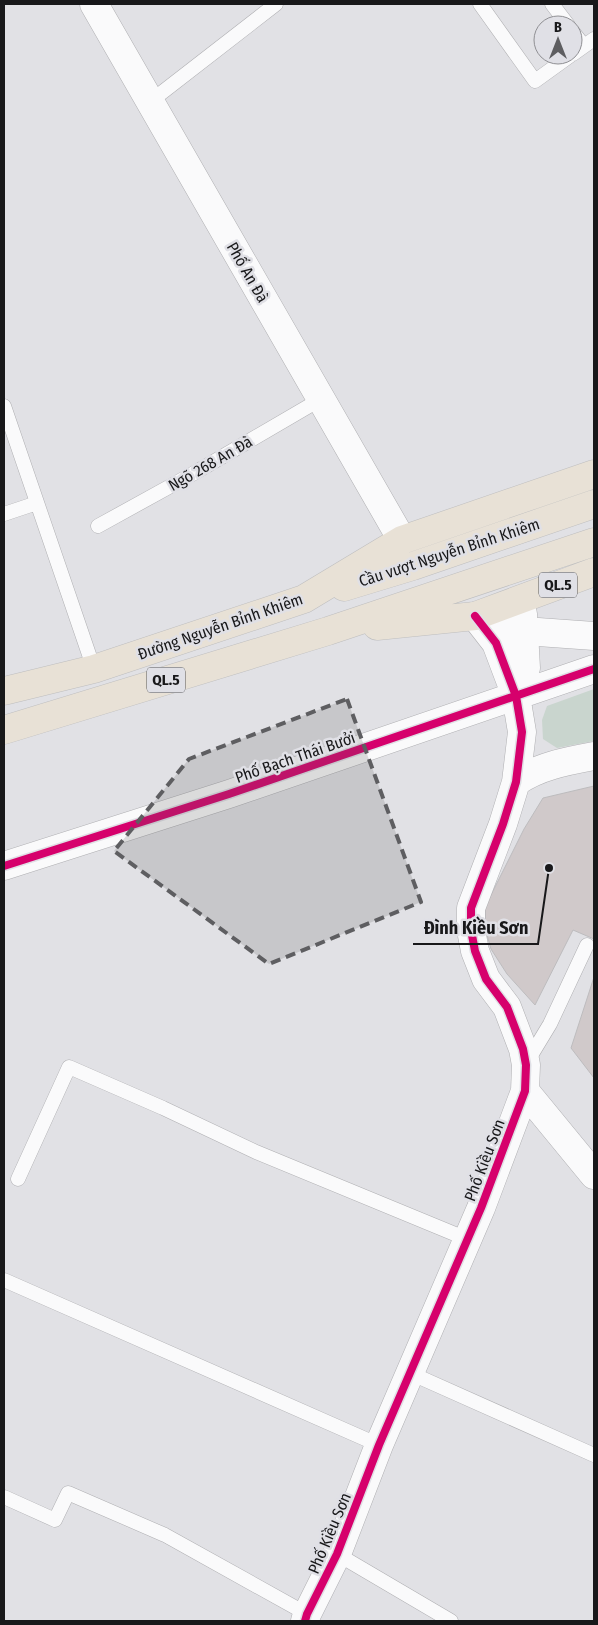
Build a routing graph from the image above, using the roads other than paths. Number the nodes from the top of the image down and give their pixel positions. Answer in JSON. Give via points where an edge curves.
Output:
{"nodes":[{"id":1,"x":94,"y":4,"type":"edge"},
{"id":2,"x":276,"y":4,"type":"edge"},
{"id":3,"x":480,"y":4,"type":"edge"},
{"id":4,"x":552,"y":4,"type":"edge"},
{"id":5,"x":560,"y":15,"type":"edge"},
{"id":6,"x":557,"y":65,"type":"edge"},
{"id":7,"x":151,"y":101,"type":"junction"},
{"id":8,"x":321,"y":399,"type":"junction"},
{"id":9,"x":4,"y":406,"type":"edge"},
{"id":10,"x":594,"y":474,"type":"edge"},
{"id":11,"x":37,"y":503,"type":"junction"},
{"id":12,"x":594,"y":504,"type":"edge"},
{"id":13,"x":4,"y":514,"type":"edge"},
{"id":14,"x":98,"y":526,"type":"dead end"},
{"id":15,"x":402,"y":540,"type":"junction"},
{"id":16,"x":594,"y":542,"type":"edge"},
{"id":17,"x":594,"y":572,"type":"edge"},
{"id":18,"x":304,"y":598,"type":"junction"},
{"id":19,"x":523,"y":598,"type":"junction"},
{"id":20,"x":475,"y":616,"type":"junction"},
{"id":21,"x":328,"y":631,"type":"junction"},
{"id":22,"x":524,"y":632,"type":"junction"},
{"id":23,"x":594,"y":636,"type":"edge"},
{"id":24,"x":594,"y":668,"type":"edge"},
{"id":25,"x":94,"y":669,"type":"junction"},
{"id":26,"x":4,"y":691,"type":"edge"},
{"id":27,"x":516,"y":696,"type":"junction"},
{"id":28,"x":4,"y":730,"type":"edge"},
{"id":29,"x":594,"y":756,"type":"edge"},
{"id":30,"x":516,"y":782,"type":"junction"},
{"id":31,"x":4,"y":866,"type":"edge"},
{"id":32,"x":588,"y":945,"type":"dead end"},
{"id":33,"x":525,"y":1078,"type":"junction"},
{"id":34,"x":594,"y":1175,"type":"edge"},
{"id":35,"x":18,"y":1179,"type":"dead end"},
{"id":36,"x":467,"y":1239,"type":"junction"},
{"id":37,"x":4,"y":1280,"type":"edge"},
{"id":38,"x":410,"y":1373,"type":"junction"},
{"id":39,"x":379,"y":1445,"type":"junction"},
{"id":40,"x":594,"y":1455,"type":"edge"},
{"id":41,"x":4,"y":1497,"type":"edge"},
{"id":42,"x":337,"y":1554,"type":"junction"},
{"id":43,"x":306,"y":1618,"type":"edge"},
{"id":44,"x":451,"y":1621,"type":"edge"}],
"edges":[{"from":1,"to":7,"type":"street","name":"Phố An Đà"},
{"from":2,"to":7,"type":"lane"},
{"from":3,"to":6,"type":"lane","via":[[535,81]]},
{"from":4,"to":5,"type":"lane"},
{"from":7,"to":8,"type":"street","name":"Phố An Đà"},
{"from":8,"to":14,"type":"lane","name":"Ngõ 268 An Đà"},
{"from":8,"to":15,"type":"street","name":"Phố An Đà"},
{"from":9,"to":11,"type":"lane"},
{"from":10,"to":15,"type":"highway","name":"Đường Nguyễn Bỉnh Khiêm","number":"QL.5"},
{"from":11,"to":13,"type":"lane"},
{"from":11,"to":25,"type":"lane"},
{"from":12,"to":18,"type":"highway","name":"Cầu vượt Nguyễn Bỉnh Khiêm","number":"QL.5","via":[[413,566]]},
{"from":15,"to":18,"type":"highway","name":"Đường Nguyễn Bỉnh Khiêm","number":"QL.5"},
{"from":16,"to":21,"type":"highway","number":"QL.5"},
{"from":17,"to":19,"type":"highway","number":"QL.5"},
{"from":18,"to":25,"type":"highway","name":"Đường Nguyễn Bỉnh Khiêm","number":"QL.5"},
{"from":19,"to":20,"type":"highway","number":"QL.5"},
{"from":19,"to":22,"type":"street"},
{"from":20,"to":21,"type":"highway","number":"QL.5"},
{"from":20,"to":22,"type":"street"},
{"from":20,"to":27,"type":"street","via":[[496,643]]},
{"from":21,"to":28,"type":"highway","name":"Đường Nguyễn Bỉnh Khiêm","number":"QL.5"},
{"from":22,"to":23,"type":"street"},
{"from":22,"to":27,"type":"street","via":[[526,668]]},
{"from":24,"to":27,"type":"street","name":"Phố Bạch Thái Bưởi"},
{"from":25,"to":26,"type":"highway","name":"Đường Nguyễn Bỉnh Khiêm","number":"QL.5"},
{"from":27,"to":30,"type":"street","via":[[522,732]]},
{"from":27,"to":31,"type":"street","name":"Phố Bạch Thái Bưởi","via":[[229,794]]},
{"from":29,"to":30,"type":"street","via":[[562,762],[528,774]]},
{"from":30,"to":33,"type":"street","via":[[471,908],[471,930],[486,979],[508,1007],[523,1049]]},
{"from":32,"to":33,"type":"lane"},
{"from":33,"to":34,"type":"street"},
{"from":33,"to":36,"type":"street","name":"Phố Kiều Sơn","via":[[481,1208]]},
{"from":35,"to":36,"type":"lane","via":[[69,1067],[256,1152]]},
{"from":36,"to":38,"type":"street","name":"Phố Kiều Sơn"},
{"from":37,"to":39,"type":"lane"},
{"from":38,"to":39,"type":"street","name":"Phố Kiều Sơn"},
{"from":38,"to":40,"type":"lane"},
{"from":39,"to":42,"type":"street","name":"Phố Kiều Sơn"},
{"from":41,"to":43,"type":"lane","via":[[55,1520],[68,1493],[165,1535]]},
{"from":42,"to":43,"type":"street","name":"Phố Kiều Sơn"},
{"from":42,"to":44,"type":"lane"}]}
